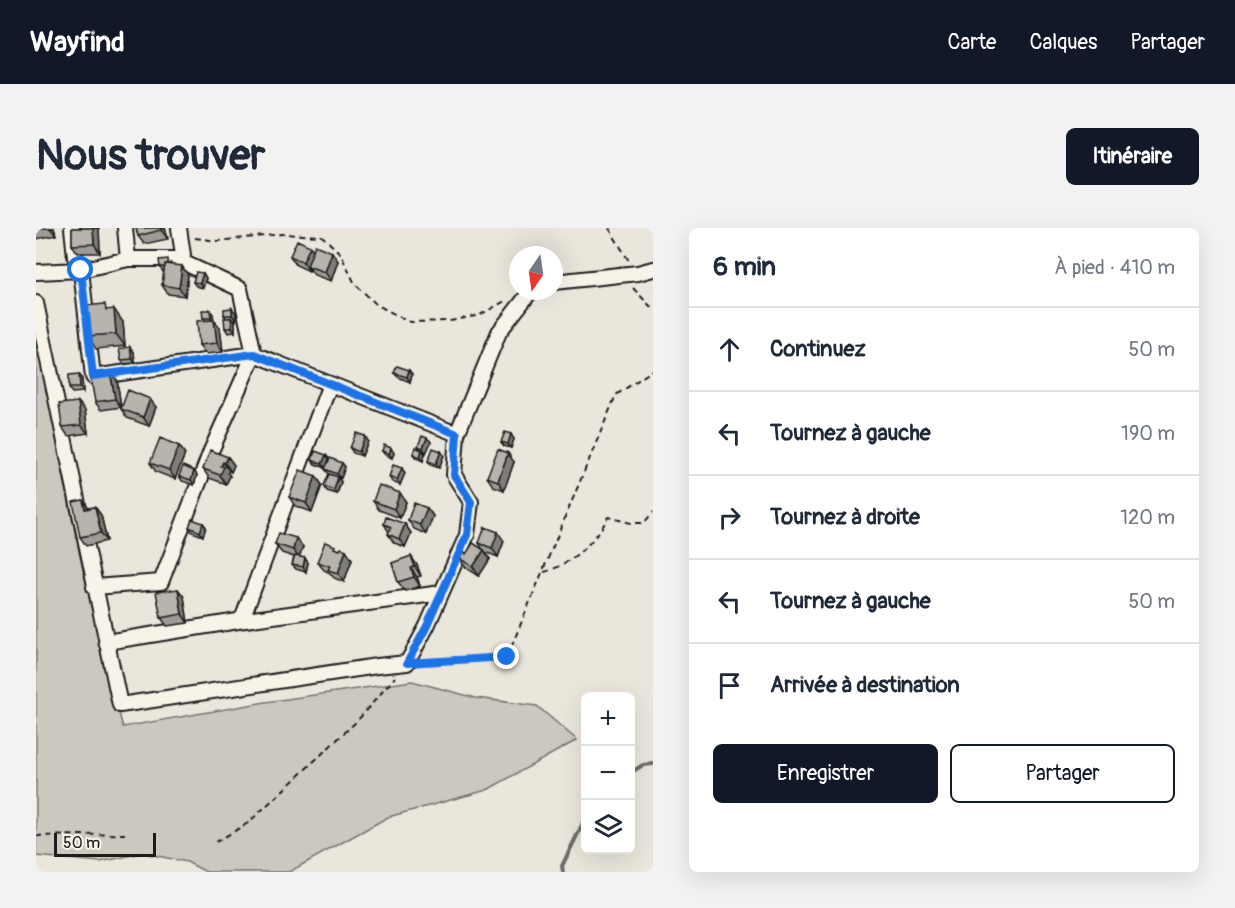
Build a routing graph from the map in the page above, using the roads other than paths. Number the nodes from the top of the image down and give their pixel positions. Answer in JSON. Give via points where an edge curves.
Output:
{"nodes":[{"id":1,"x":72,"y":228,"type":"edge"},
{"id":2,"x":125,"y":228,"type":"edge"},
{"id":3,"x":180,"y":232,"type":"edge"},
{"id":4,"x":128,"y":259,"type":"junction"},
{"id":5,"x":176,"y":259,"type":"junction"},
{"id":6,"x":653,"y":269,"type":"edge"},
{"id":7,"x":81,"y":270,"type":"junction"},
{"id":8,"x":36,"y":272,"type":"edge"},
{"id":9,"x":563,"y":281,"type":"edge"},
{"id":10,"x":524,"y":300,"type":"edge"},
{"id":11,"x":36,"y":303,"type":"edge"},
{"id":12,"x":254,"y":354,"type":"junction"},
{"id":13,"x":330,"y":384,"type":"junction"},
{"id":14,"x":457,"y":434,"type":"junction"},
{"id":15,"x":94,"y":587,"type":"junction"},
{"id":16,"x":441,"y":593,"type":"junction"},
{"id":17,"x":238,"y":621,"type":"junction"},
{"id":18,"x":106,"y":642,"type":"junction"}],
"edges":[{"from":1,"to":7,"type":"street","via":[[75,257]]},
{"from":2,"to":4,"type":"street"},
{"from":3,"to":5,"type":"street","via":[[183,255]]},
{"from":4,"to":5,"type":"street"},
{"from":4,"to":7,"type":"street"},
{"from":5,"to":12,"type":"street","via":[[240,289]]},
{"from":6,"to":9,"type":"street"},
{"from":7,"to":8,"type":"street"},
{"from":7,"to":12,"type":"street","via":[[93,376]]},
{"from":10,"to":14,"type":"street","via":[[499,332]]},
{"from":11,"to":15,"type":"street"},
{"from":12,"to":13,"type":"street"},
{"from":12,"to":15,"type":"street","via":[[161,582]]},
{"from":13,"to":14,"type":"street"},
{"from":13,"to":17,"type":"street","via":[[243,617]]},
{"from":14,"to":16,"type":"street","via":[[454,475],[471,502],[467,535]]},
{"from":15,"to":18,"type":"street"},
{"from":16,"to":17,"type":"street"},
{"from":16,"to":18,"type":"street","via":[[407,663],[120,705]]},
{"from":17,"to":18,"type":"street"}]}
